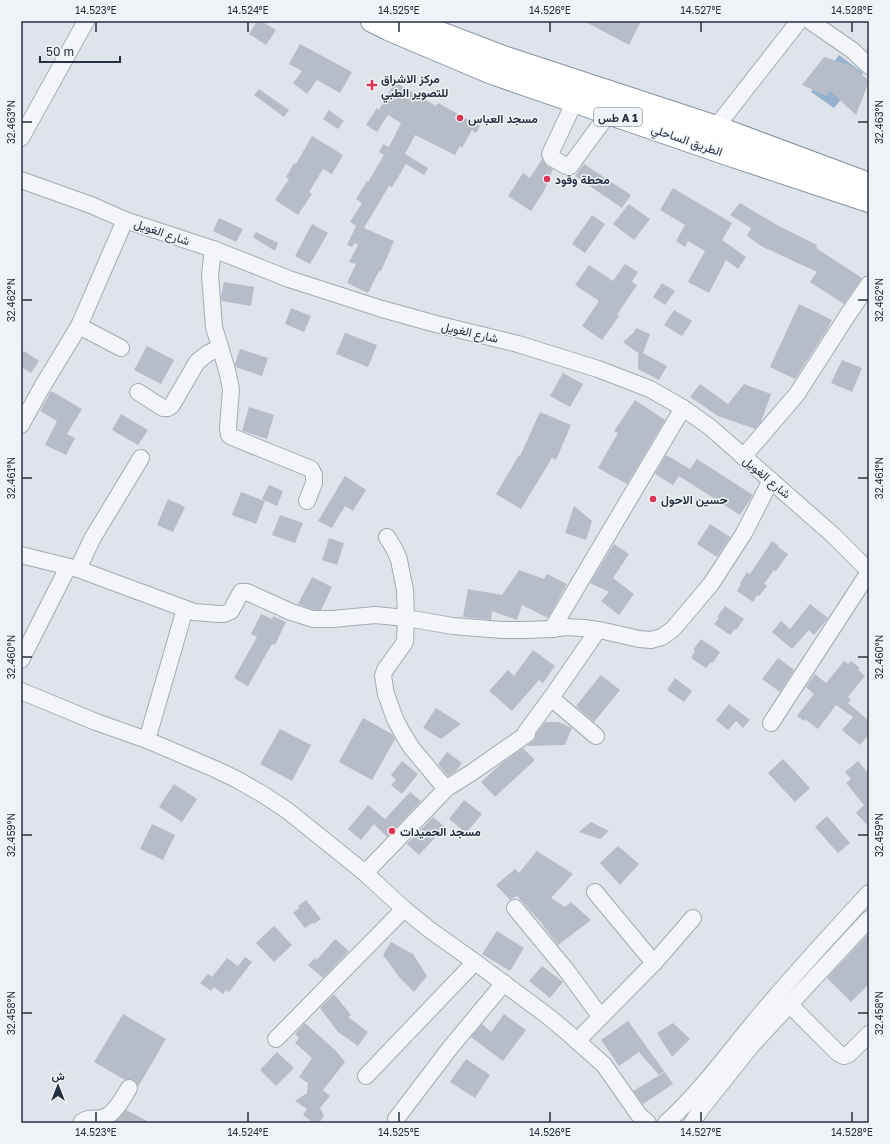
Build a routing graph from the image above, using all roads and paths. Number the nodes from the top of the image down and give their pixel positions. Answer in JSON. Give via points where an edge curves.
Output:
{"nodes":[{"id":1,"x":86,"y":21,"type":"edge"},
{"id":2,"x":372,"y":21,"type":"edge"},
{"id":3,"x":409,"y":21,"type":"edge"},
{"id":4,"x":799,"y":21,"type":"edge"},
{"id":5,"x":810,"y":21,"type":"edge"},
{"id":6,"x":869,"y":66,"type":"edge"},
{"id":7,"x":575,"y":101,"type":"junction"},
{"id":8,"x":609,"y":113,"type":"junction"},
{"id":9,"x":716,"y":127,"type":"junction"},
{"id":10,"x":21,"y":138,"type":"edge"},
{"id":11,"x":21,"y":180,"type":"edge"},
{"id":12,"x":869,"y":184,"type":"edge"},
{"id":13,"x":869,"y":201,"type":"edge"},
{"id":14,"x":125,"y":220,"type":"junction"},
{"id":15,"x":213,"y":249,"type":"junction"},
{"id":16,"x":869,"y":284,"type":"edge"},
{"id":17,"x":79,"y":326,"type":"junction"},
{"id":18,"x":220,"y":347,"type":"junction"},
{"id":19,"x":121,"y":348,"type":"dead end"},
{"id":20,"x":138,"y":392,"type":"dead end"},
{"id":21,"x":683,"y":408,"type":"junction"},
{"id":22,"x":21,"y":425,"type":"edge"},
{"id":23,"x":743,"y":457,"type":"junction"},
{"id":24,"x":141,"y":458,"type":"dead end"},
{"id":25,"x":771,"y":480,"type":"junction"},
{"id":26,"x":307,"y":501,"type":"dead end"},
{"id":27,"x":387,"y":536,"type":"dead end"},
{"id":28,"x":21,"y":554,"type":"edge"},
{"id":29,"x":73,"y":568,"type":"junction"},
{"id":30,"x":869,"y":571,"type":"edge"},
{"id":31,"x":186,"y":609,"type":"junction"},
{"id":32,"x":406,"y":618,"type":"junction"},
{"id":33,"x":552,"y":629,"type":"junction"},
{"id":34,"x":598,"y":630,"type":"junction"},
{"id":35,"x":21,"y":660,"type":"edge"},
{"id":36,"x":21,"y":691,"type":"edge"},
{"id":37,"x":551,"y":698,"type":"junction"},
{"id":38,"x":771,"y":723,"type":"dead end"},
{"id":39,"x":596,"y":736,"type":"dead end"},
{"id":40,"x":147,"y":740,"type":"junction"},
{"id":41,"x":447,"y":788,"type":"junction"},
{"id":42,"x":365,"y":873,"type":"junction"},
{"id":43,"x":595,"y":892,"type":"dead end"},
{"id":44,"x":869,"y":893,"type":"edge"},
{"id":45,"x":515,"y":908,"type":"dead end"},
{"id":46,"x":404,"y":909,"type":"junction"},
{"id":47,"x":693,"y":918,"type":"dead end"},
{"id":48,"x":869,"y":919,"type":"edge"},
{"id":49,"x":475,"y":962,"type":"junction"},
{"id":50,"x":654,"y":963,"type":"junction"},
{"id":51,"x":504,"y":983,"type":"junction"},
{"id":52,"x":790,"y":1005,"type":"junction"},
{"id":53,"x":600,"y":1016,"type":"junction"},
{"id":54,"x":869,"y":1034,"type":"edge"},
{"id":55,"x":276,"y":1039,"type":"dead end"},
{"id":56,"x":577,"y":1041,"type":"junction"},
{"id":57,"x":366,"y":1076,"type":"dead end"},
{"id":58,"x":129,"y":1088,"type":"dead end"},
{"id":59,"x":396,"y":1119,"type":"dead end"},
{"id":60,"x":670,"y":1119,"type":"edge"},
{"id":61,"x":642,"y":1122,"type":"edge"},
{"id":62,"x":81,"y":1123,"type":"edge"},
{"id":63,"x":692,"y":1123,"type":"edge"}],
"edges":[{"from":1,"to":10,"type":"street"},
{"from":2,"to":7,"type":"highway","name":"الطريق الساحلي","number":"طس A 1","via":[[492,72]]},
{"from":3,"to":9,"type":"highway","name":"الطريق الساحلي","number":"طس A 1","via":[[506,58]]},
{"from":4,"to":9,"type":"street"},
{"from":5,"to":6,"type":"street","via":[[852,50]]},
{"from":7,"to":8,"type":"highway","name":"الطريق الساحلي","number":"طس A 1"},
{"from":7,"to":8,"type":"street","via":[[550,154],[566,166],[570,166]]},
{"from":8,"to":13,"type":"highway","name":"الطريق الساحلي","number":"طس A 1"},
{"from":9,"to":12,"type":"highway","name":"الطريق الساحلي","number":"طس A 1"},
{"from":11,"to":14,"type":"street","name":"شارع الغويل"},
{"from":14,"to":15,"type":"street","name":"شارع الغويل"},
{"from":14,"to":17,"type":"street"},
{"from":15,"to":18,"type":"street","via":[[210,275],[214,327]]},
{"from":15,"to":21,"type":"street","name":"شارع الغويل","via":[[289,279],[382,309],[518,344],[598,369],[650,389]]},
{"from":16,"to":23,"type":"street","via":[[797,394]]},
{"from":17,"to":19,"type":"street"},
{"from":17,"to":22,"type":"street"},
{"from":18,"to":20,"type":"street","via":[[197,362],[172,406],[163,408]]},
{"from":18,"to":26,"type":"street","via":[[231,389],[228,434],[311,469],[314,483]]},
{"from":21,"to":23,"type":"street","name":"شارع الغويل","via":[[711,428]]},
{"from":21,"to":33,"type":"street"},
{"from":23,"to":25,"type":"street","name":"شارع الغويل"},
{"from":24,"to":29,"type":"street"},
{"from":25,"to":30,"type":"street","name":"شارع الغويل"},
{"from":25,"to":34,"type":"street","via":[[744,533],[715,578],[673,629],[662,637],[651,640]]},
{"from":27,"to":32,"type":"street","via":[[399,560],[405,590]]},
{"from":28,"to":29,"type":"street"},
{"from":29,"to":31,"type":"street"},
{"from":29,"to":35,"type":"street"},
{"from":30,"to":38,"type":"street"},
{"from":31,"to":32,"type":"street","via":[[224,614],[244,591],[273,605],[313,619],[375,615]]},
{"from":31,"to":40,"type":"street"},
{"from":32,"to":33,"type":"street","via":[[453,626],[502,630]]},
{"from":32,"to":41,"type":"street","via":[[405,642],[385,670],[386,694],[395,720],[411,747]]},
{"from":33,"to":34,"type":"street"},
{"from":34,"to":37,"type":"street"},
{"from":36,"to":40,"type":"street"},
{"from":37,"to":39,"type":"street"},
{"from":37,"to":41,"type":"street","via":[[526,734]]},
{"from":40,"to":42,"type":"street","via":[[236,779],[264,795],[288,811]]},
{"from":41,"to":42,"type":"street"},
{"from":42,"to":46,"type":"street"},
{"from":43,"to":50,"type":"street"},
{"from":44,"to":60,"type":"street","via":[[816,950]]},
{"from":45,"to":53,"type":"street","via":[[567,970]]},
{"from":46,"to":49,"type":"street"},
{"from":46,"to":55,"type":"street"},
{"from":47,"to":50,"type":"street"},
{"from":48,"to":52,"type":"street"},
{"from":49,"to":51,"type":"street"},
{"from":49,"to":57,"type":"street"},
{"from":50,"to":53,"type":"street"},
{"from":51,"to":56,"type":"street"},
{"from":51,"to":59,"type":"street"},
{"from":52,"to":54,"type":"street","via":[[844,1056]]},
{"from":52,"to":63,"type":"street","via":[[752,1045],[700,1109]]},
{"from":53,"to":56,"type":"street"},
{"from":56,"to":61,"type":"street","via":[[604,1065]]},
{"from":58,"to":62,"type":"street","via":[[107,1116]]},
{"from":60,"to":61,"type":"street"}]}
